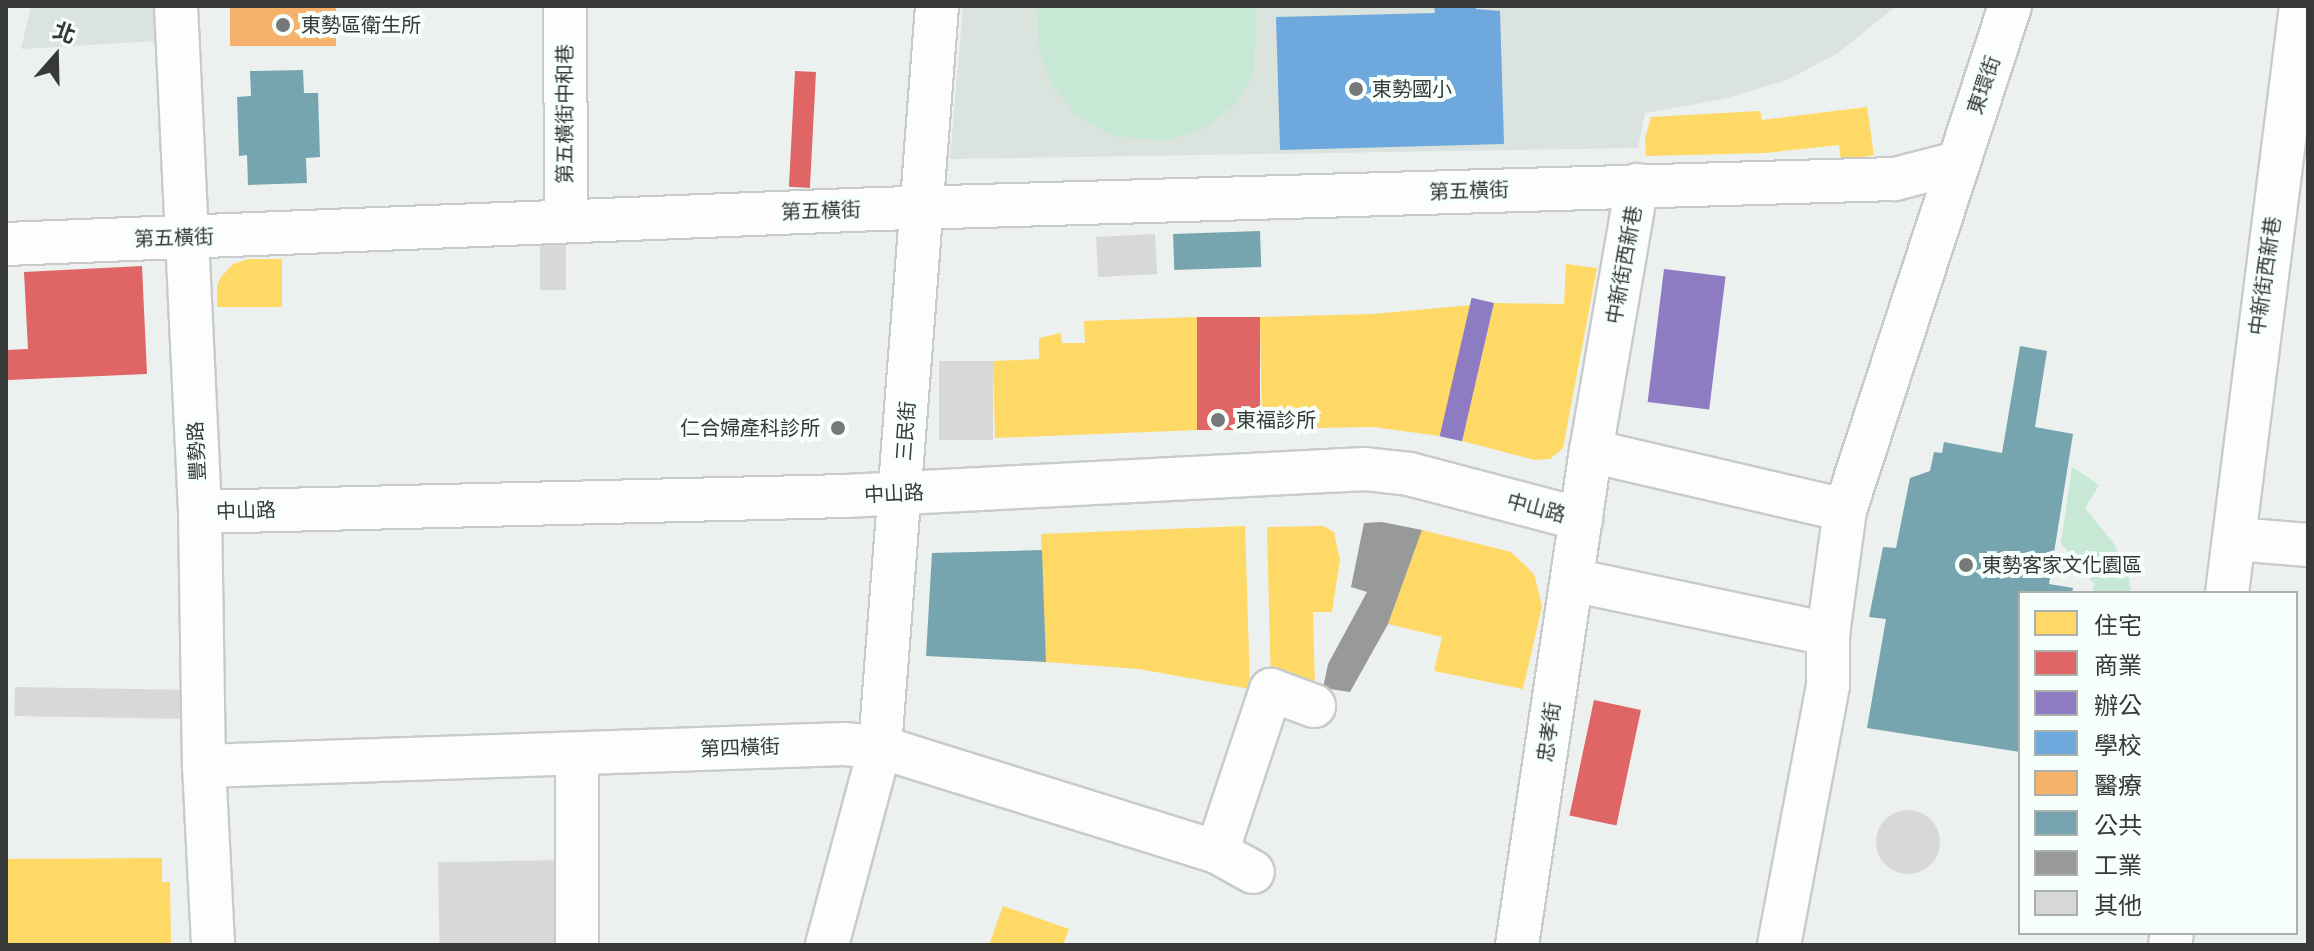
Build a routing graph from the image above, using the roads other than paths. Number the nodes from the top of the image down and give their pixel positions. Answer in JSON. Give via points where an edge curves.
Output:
{"nodes":[{"id":1,"x":176,"y":6,"type":"edge"},
{"id":2,"x":565,"y":6,"type":"edge"},
{"id":3,"x":937,"y":6,"type":"edge"},
{"id":4,"x":2010,"y":6,"type":"edge"},
{"id":5,"x":2301,"y":6,"type":"edge"},
{"id":6,"x":1957,"y":163,"type":"junction"},
{"id":7,"x":1637,"y":185,"type":"junction"},
{"id":8,"x":920,"y":207,"type":"junction"},
{"id":9,"x":566,"y":221,"type":"junction"},
{"id":10,"x":186,"y":238,"type":"junction"},
{"id":11,"x":6,"y":244,"type":"edge"},
{"id":12,"x":1591,"y":451,"type":"junction"},
{"id":13,"x":902,"y":493,"type":"junction"},
{"id":14,"x":1845,"y":510,"type":"junction"},
{"id":15,"x":200,"y":512,"type":"junction"},
{"id":16,"x":1581,"y":519,"type":"junction"},
{"id":17,"x":2235,"y":539,"type":"junction"},
{"id":18,"x":2308,"y":545,"type":"edge"},
{"id":19,"x":1572,"y":580,"type":"junction"},
{"id":20,"x":2227,"y":591,"type":"edge"},
{"id":21,"x":1828,"y":634,"type":"junction"},
{"id":22,"x":1314,"y":706,"type":"dead end"},
{"id":23,"x":880,"y":747,"type":"junction"},
{"id":24,"x":577,"y":754,"type":"junction"},
{"id":25,"x":204,"y":766,"type":"junction"},
{"id":26,"x":1217,"y":852,"type":"junction"},
{"id":27,"x":1253,"y":872,"type":"dead end"},
{"id":28,"x":213,"y":945,"type":"edge"},
{"id":29,"x":577,"y":945,"type":"edge"},
{"id":30,"x":827,"y":945,"type":"edge"},
{"id":31,"x":1517,"y":945,"type":"edge"},
{"id":32,"x":1779,"y":945,"type":"edge"}],
"edges":[{"from":1,"to":10,"type":"street","name":"豐勢路"},
{"from":2,"to":9,"type":"street","name":"第五橫街中和巷"},
{"from":3,"to":8,"type":"street","name":"三民街"},
{"from":4,"to":6,"type":"street","name":"東環街"},
{"from":5,"to":17,"type":"street","name":"中新街西新巷"},
{"from":6,"to":7,"type":"street","name":"中新街西新巷","via":[[1895,179]]},
{"from":6,"to":14,"type":"street","name":"東環街"},
{"from":7,"to":8,"type":"street","name":"第五橫街"},
{"from":7,"to":12,"type":"street","name":"中新街西新巷"},
{"from":8,"to":9,"type":"street","name":"第五橫街"},
{"from":8,"to":13,"type":"street","name":"三民街"},
{"from":9,"to":10,"type":"street","name":"第五橫街"},
{"from":10,"to":11,"type":"street","name":"第五橫街"},
{"from":10,"to":15,"type":"street","name":"豐勢路"},
{"from":12,"to":14,"type":"street"},
{"from":12,"to":16,"type":"street","name":"中新街西新巷"},
{"from":13,"to":15,"type":"street","name":"中山路"},
{"from":13,"to":16,"type":"street","name":"中山路","via":[[1365,469],[1409,474]]},
{"from":13,"to":23,"type":"street","name":"三民街"},
{"from":14,"to":21,"type":"street","name":"東環街"},
{"from":15,"to":25,"type":"street","name":"豐勢路"},
{"from":16,"to":19,"type":"street","name":"忠孝街"},
{"from":17,"to":18,"type":"street"},
{"from":17,"to":20,"type":"street","name":"中新街西新巷"},
{"from":19,"to":21,"type":"street"},
{"from":19,"to":31,"type":"street","name":"忠孝街"},
{"from":21,"to":32,"type":"street","name":"東環街","via":[[1828,686]]},
{"from":22,"to":26,"type":"street","via":[[1271,690]]},
{"from":23,"to":24,"type":"street","name":"第四橫街"},
{"from":23,"to":26,"type":"street","name":"第四橫街"},
{"from":23,"to":30,"type":"street","name":"三民街"},
{"from":24,"to":25,"type":"street","name":"第四橫街"},
{"from":24,"to":29,"type":"street"},
{"from":25,"to":28,"type":"street","name":"豐勢路"},
{"from":26,"to":27,"type":"street","name":"第四橫街"}]}
